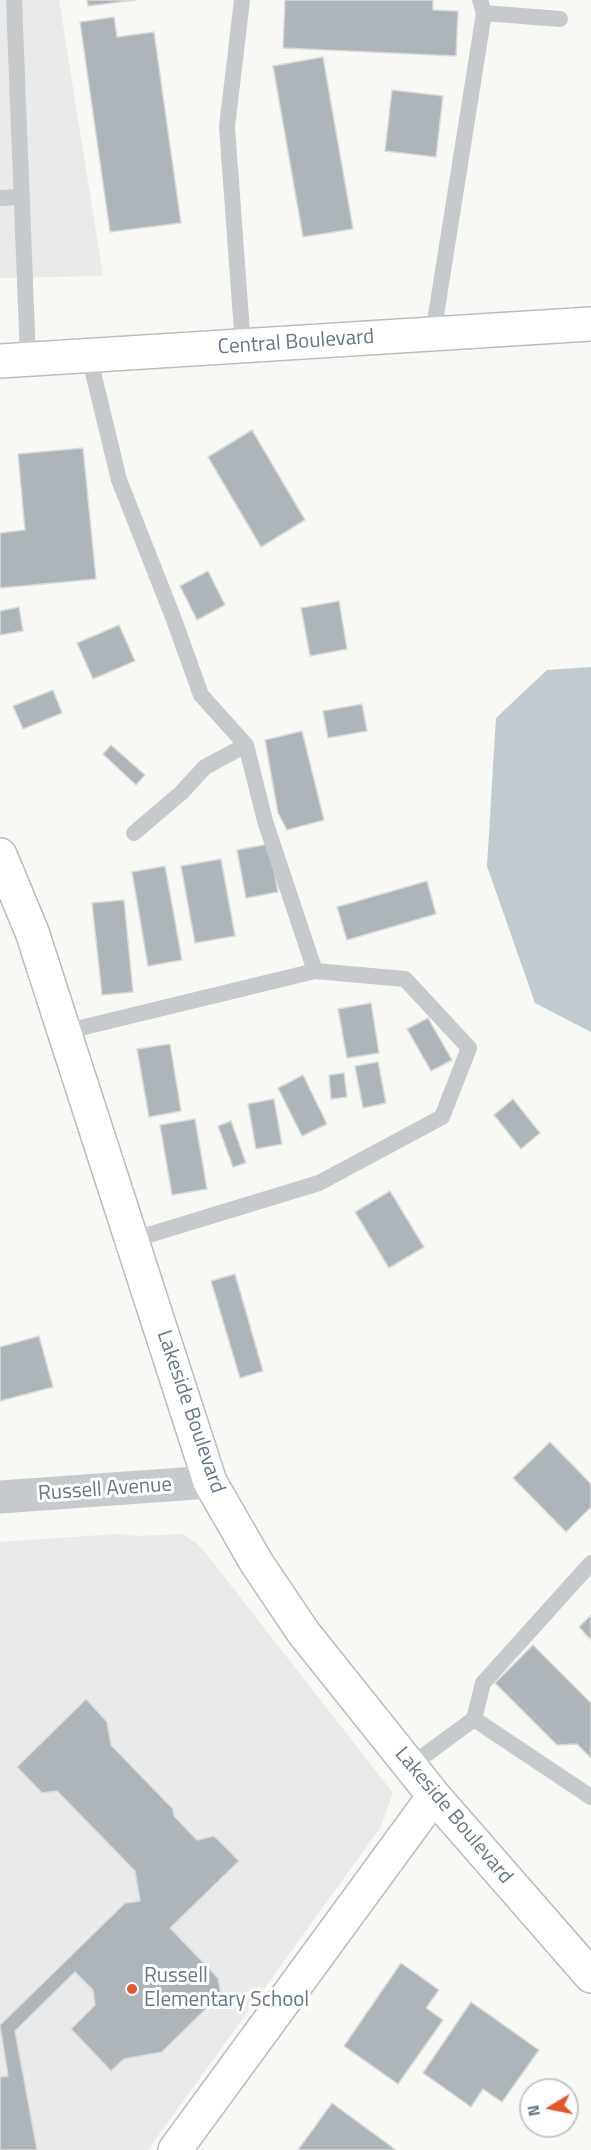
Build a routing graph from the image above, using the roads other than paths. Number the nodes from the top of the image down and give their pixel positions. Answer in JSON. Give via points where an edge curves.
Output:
{"nodes":[{"id":1,"x":14,"y":0,"type":"edge"},
{"id":2,"x":242,"y":0,"type":"edge"},
{"id":3,"x":482,"y":7,"type":"edge"},
{"id":4,"x":560,"y":19,"type":"dead end"},
{"id":5,"x":22,"y":197,"type":"junction"},
{"id":6,"x":0,"y":198,"type":"edge"},
{"id":7,"x":591,"y":324,"type":"edge"},
{"id":8,"x":433,"y":334,"type":"junction"},
{"id":9,"x":243,"y":346,"type":"junction"},
{"id":10,"x":88,"y":356,"type":"junction"},
{"id":11,"x":14,"y":360,"type":"edge"},
{"id":12,"x":246,"y":745,"type":"junction"},
{"id":13,"x":134,"y":833,"type":"dead end"},
{"id":14,"x":0,"y":855,"type":"edge"},
{"id":15,"x":315,"y":971,"type":"junction"},
{"id":16,"x":64,"y":1032,"type":"junction"},
{"id":17,"x":132,"y":1240,"type":"junction"},
{"id":18,"x":210,"y":1482,"type":"junction"},
{"id":19,"x":0,"y":1497,"type":"edge"},
{"id":20,"x":591,"y":1563,"type":"edge"},
{"id":21,"x":474,"y":1719,"type":"junction"},
{"id":22,"x":410,"y":1766,"type":"junction"},
{"id":23,"x":434,"y":1796,"type":"junction"},
{"id":24,"x":591,"y":1797,"type":"edge"},
{"id":25,"x":591,"y":1976,"type":"edge"},
{"id":26,"x":175,"y":2150,"type":"edge"}],
"edges":[{"from":1,"to":5,"type":"lane"},
{"from":2,"to":9,"type":"lane","via":[[227,127]]},
{"from":3,"to":4,"type":"lane"},
{"from":3,"to":8,"type":"lane"},
{"from":5,"to":6,"type":"lane"},
{"from":5,"to":11,"type":"lane"},
{"from":7,"to":8,"type":"street","name":"Central Boulevard"},
{"from":8,"to":9,"type":"street","name":"Central Boulevard"},
{"from":9,"to":10,"type":"street","name":"Central Boulevard"},
{"from":10,"to":11,"type":"street","name":"Central Boulevard"},
{"from":10,"to":12,"type":"lane","via":[[119,480],[201,695]]},
{"from":12,"to":13,"type":"lane","via":[[205,767]]},
{"from":12,"to":15,"type":"lane","via":[[265,821]]},
{"from":14,"to":16,"type":"street","name":"Lakeside Boulevard","via":[[32,932]]},
{"from":15,"to":16,"type":"lane"},
{"from":15,"to":17,"type":"lane","via":[[405,979],[469,1048],[442,1117],[319,1183]]},
{"from":16,"to":17,"type":"street","name":"Lakeside Boulevard"},
{"from":17,"to":18,"type":"street","name":"Lakeside Boulevard"},
{"from":18,"to":19,"type":"street","name":"Russell Avenue"},
{"from":18,"to":22,"type":"street","name":"Lakeside Boulevard","via":[[256,1562],[303,1632]]},
{"from":20,"to":21,"type":"lane","via":[[483,1683]]},
{"from":21,"to":22,"type":"lane"},
{"from":21,"to":24,"type":"lane"},
{"from":22,"to":23,"type":"street","name":"Lakeside Boulevard"},
{"from":23,"to":25,"type":"street","name":"Lakeside Boulevard"},
{"from":23,"to":26,"type":"street"}]}
